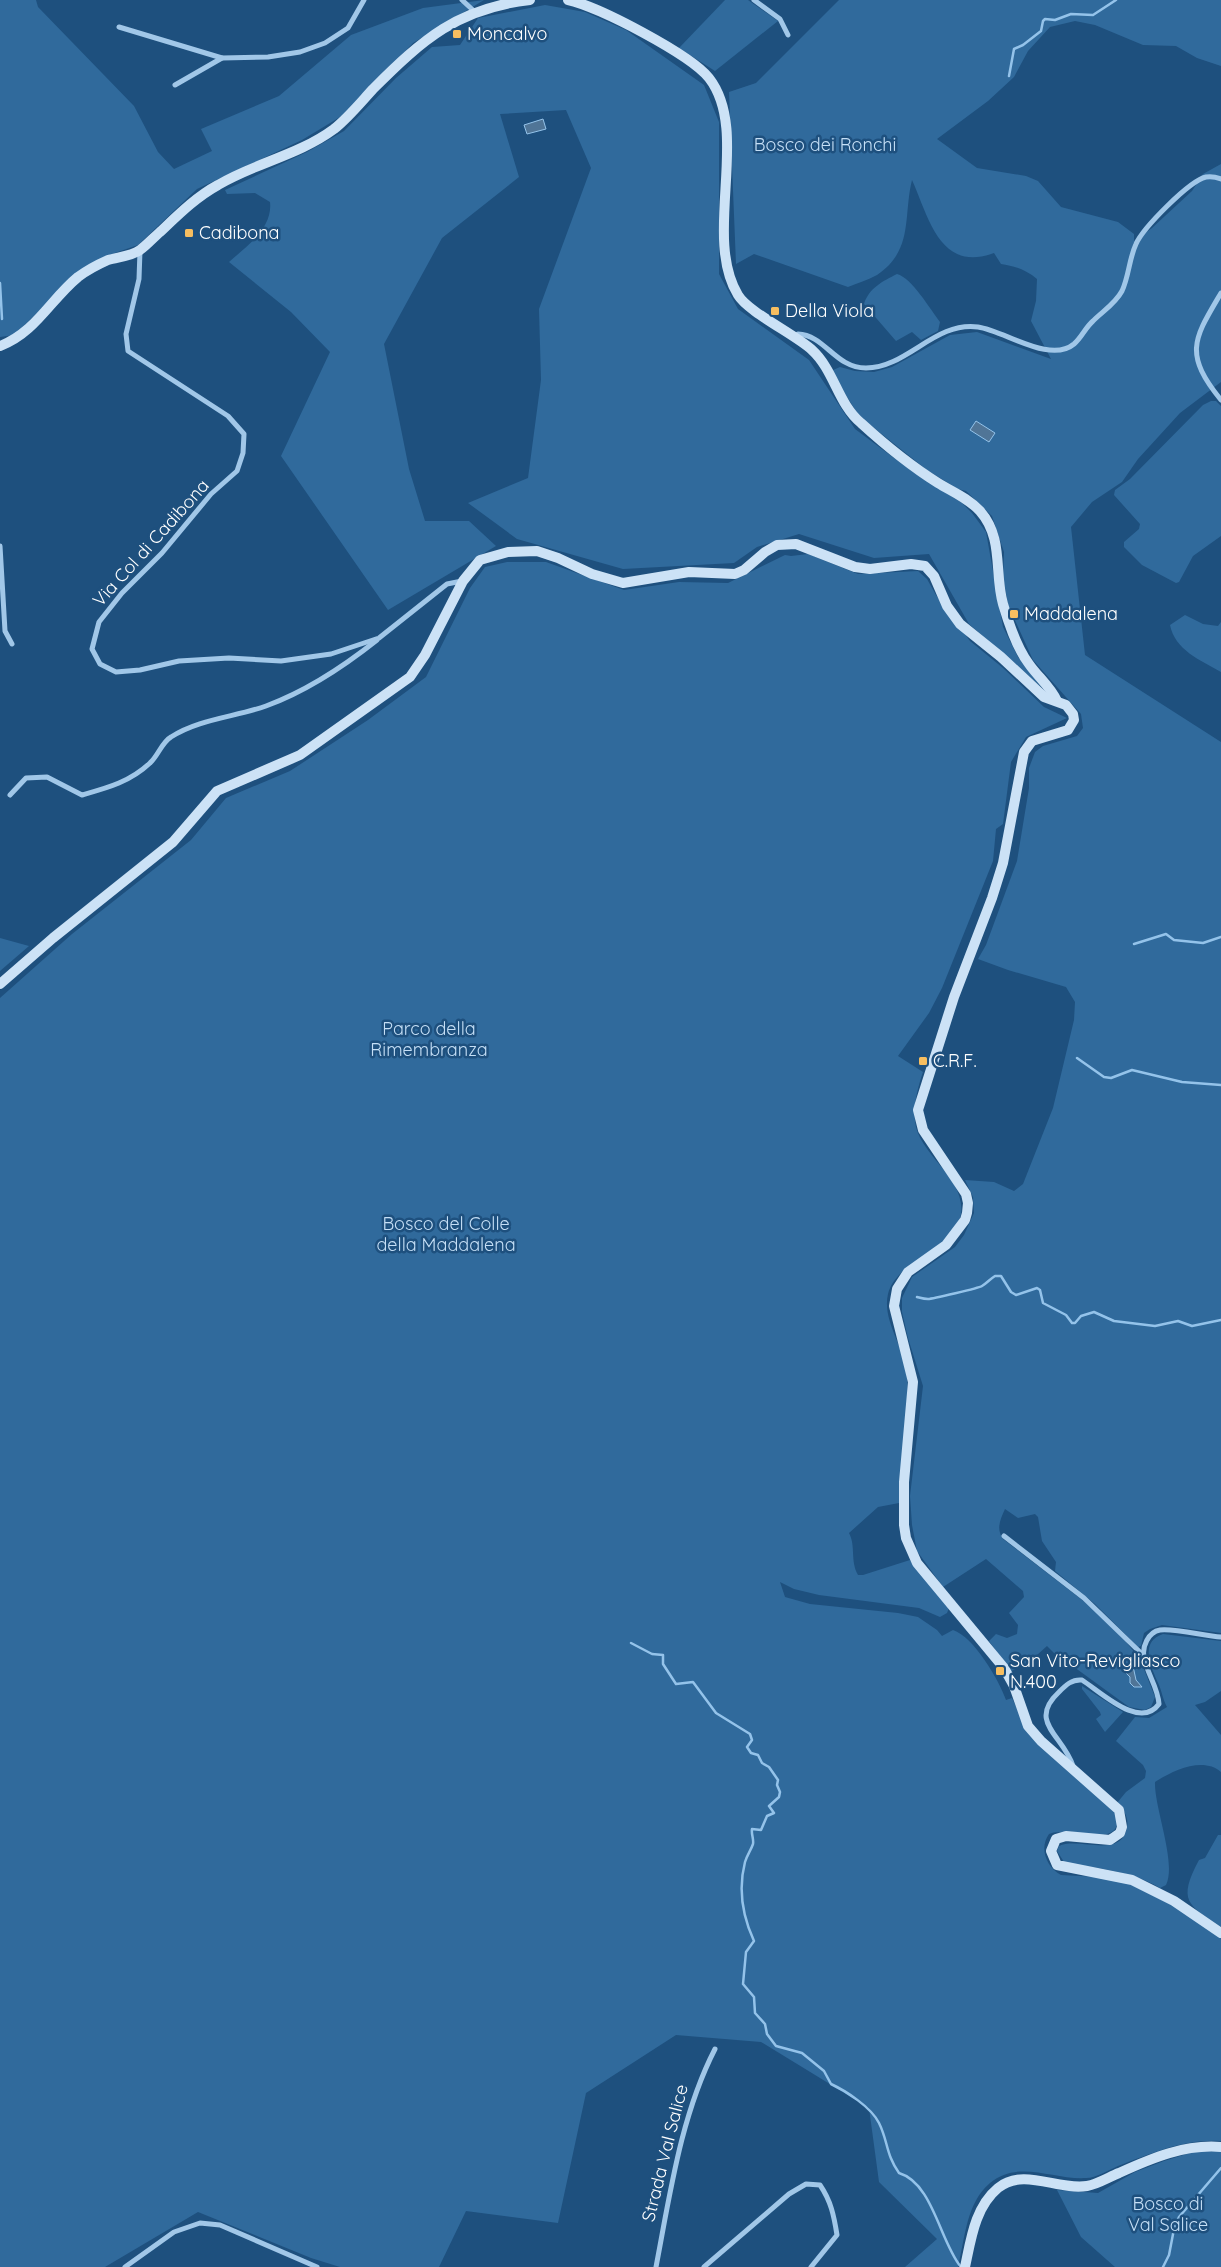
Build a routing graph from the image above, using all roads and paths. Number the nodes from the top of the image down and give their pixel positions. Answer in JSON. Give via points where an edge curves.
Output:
{"nodes":[{"id":1,"x":364,"y":0,"type":"edge"},
{"id":2,"x":462,"y":0,"type":"edge"},
{"id":3,"x":530,"y":0,"type":"edge"},
{"id":4,"x":568,"y":0,"type":"edge"},
{"id":5,"x":754,"y":0,"type":"edge"},
{"id":6,"x":475,"y":12,"type":"junction"},
{"id":7,"x":119,"y":27,"type":"dead end"},
{"id":8,"x":788,"y":35,"type":"dead end"},
{"id":9,"x":222,"y":58,"type":"junction"},
{"id":10,"x":175,"y":85,"type":"dead end"},
{"id":11,"x":1221,"y":179,"type":"edge"},
{"id":12,"x":140,"y":251,"type":"junction"},
{"id":13,"x":1221,"y":293,"type":"edge"},
{"id":14,"x":793,"y":337,"type":"junction"},
{"id":15,"x":0,"y":346,"type":"edge"},
{"id":16,"x":1221,"y":400,"type":"edge"},
{"id":17,"x":0,"y":546,"type":"edge"},
{"id":18,"x":462,"y":581,"type":"junction"},
{"id":19,"x":379,"y":638,"type":"junction"},
{"id":20,"x":12,"y":644,"type":"dead end"},
{"id":21,"x":1057,"y":700,"type":"junction"},
{"id":22,"x":10,"y":794,"type":"dead end"},
{"id":23,"x":0,"y":984,"type":"edge"},
{"id":24,"x":1004,"y":1536,"type":"dead end"},
{"id":25,"x":1221,"y":1637,"type":"edge"},
{"id":26,"x":1144,"y":1655,"type":"junction"},
{"id":27,"x":1074,"y":1769,"type":"junction"},
{"id":28,"x":1221,"y":1933,"type":"edge"},
{"id":29,"x":715,"y":2049,"type":"dead end"},
{"id":30,"x":1221,"y":2147,"type":"edge"},
{"id":31,"x":125,"y":2267,"type":"edge"},
{"id":32,"x":317,"y":2267,"type":"edge"},
{"id":33,"x":656,"y":2267,"type":"edge"},
{"id":34,"x":704,"y":2267,"type":"edge"},
{"id":35,"x":811,"y":2267,"type":"edge"},
{"id":36,"x":965,"y":2267,"type":"edge"}],
"edges":[{"from":1,"to":9,"type":"street","via":[[348,28],[325,43],[300,52],[268,57]]},
{"from":2,"to":6,"type":"street"},
{"from":3,"to":6,"type":"street","via":[[508,2]]},
{"from":4,"to":14,"type":"street","via":[[587,4],[618,19],[664,45],[709,78],[725,119],[724,243],[727,273],[739,298]]},
{"from":5,"to":8,"type":"street","via":[[780,19]]},
{"from":6,"to":12,"type":"street","via":[[451,23],[413,49],[334,128],[307,145],[218,185],[190,204]]},
{"from":7,"to":9,"type":"street"},
{"from":9,"to":10,"type":"street"},
{"from":11,"to":14,"type":"street","via":[[1206,177],[1194,183],[1150,225],[1135,244],[1125,282],[1117,298],[1073,345],[1061,351],[1046,350],[988,329],[968,326],[939,335],[888,364],[866,368],[839,360],[811,336],[798,334]]},
{"from":12,"to":15,"type":"street","via":[[106,261],[80,276],[29,330]]},
{"from":12,"to":19,"type":"street","name":"Via Col di Cadibona","via":[[139,279],[126,334],[128,351],[228,416],[244,434],[243,453],[237,471],[211,494],[99,622],[92,649],[100,664],[116,672],[140,670],[179,660],[281,661],[331,654]]},
{"from":13,"to":16,"type":"street","via":[[1199,329],[1196,347],[1203,372]]},
{"from":14,"to":21,"type":"street","via":[[806,344],[818,357],[845,405],[859,422],[937,482],[968,500],[985,518],[997,549],[1004,608],[1024,657]]},
{"from":17,"to":20,"type":"street","via":[[5,632]]},
{"from":18,"to":19,"type":"street","name":"Via Col di Cadibona","via":[[447,584]]},
{"from":18,"to":21,"type":"street","via":[[480,560],[525,550],[558,558],[592,574],[623,583],[689,572],[735,574],[765,552],[787,543],[855,567],[918,564],[925,566],[934,576],[950,610],[967,631],[1044,697]]},
{"from":18,"to":23,"type":"street","via":[[425,656],[410,677],[300,755],[217,791],[173,842]]},
{"from":19,"to":22,"type":"street","name":"Via Col di Cadibona","via":[[347,664],[266,706],[198,724],[170,737],[151,763],[124,782],[82,795],[47,777],[26,778]]},
{"from":21,"to":27,"type":"street","via":[[1070,708],[1074,720],[1068,730],[1032,741],[1024,752],[1003,863],[918,1110],[923,1130],[966,1194],[967,1213],[946,1245],[908,1272],[897,1289],[894,1306],[913,1382],[904,1500],[904,1525],[910,1550],[917,1564],[1004,1668],[1028,1726]]},
{"from":24,"to":26,"type":"street","via":[[1084,1598]]},
{"from":25,"to":26,"type":"street","via":[[1158,1630],[1148,1638]]},
{"from":26,"to":27,"type":"street","via":[[1160,1704],[1151,1712],[1144,1715],[1128,1710],[1077,1679],[1049,1701],[1045,1718],[1069,1753]]},
{"from":27,"to":28,"type":"street","via":[[1115,1805],[1122,1816],[1122,1827],[1116,1837],[1104,1841],[1066,1836],[1056,1839],[1051,1851],[1057,1865],[1132,1880],[1174,1901]]},
{"from":29,"to":33,"type":"street","name":"Strada Val Salice","via":[[700,2078],[677,2163]]},
{"from":30,"to":36,"type":"street","via":[[1204,2145],[1176,2150],[1086,2186],[1010,2180],[984,2202],[975,2223]]},
{"from":31,"to":32,"type":"street","via":[[174,2232],[200,2223],[220,2225]]},
{"from":34,"to":35,"type":"street","via":[[789,2194],[806,2184],[820,2185],[827,2196],[837,2235]]}]}
